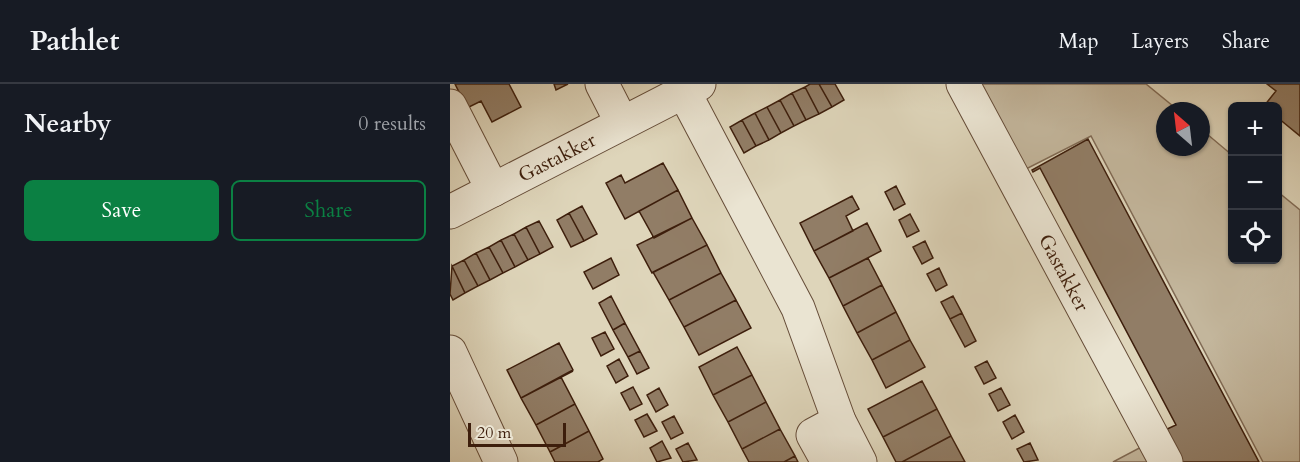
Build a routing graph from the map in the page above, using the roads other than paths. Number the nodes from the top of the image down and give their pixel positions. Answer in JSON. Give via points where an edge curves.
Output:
{"nodes":[{"id":1,"x":602,"y":84,"type":"edge"},
{"id":2,"x":963,"y":84,"type":"edge"},
{"id":3,"x":692,"y":88,"type":"edge"},
{"id":4,"x":450,"y":106,"type":"edge"},
{"id":5,"x":622,"y":123,"type":"junction"},
{"id":6,"x":493,"y":190,"type":"junction"},
{"id":7,"x":450,"y":212,"type":"edge"},
{"id":8,"x":450,"y":352,"type":"edge"},
{"id":9,"x":839,"y":421,"type":"junction"},
{"id":10,"x":501,"y":462,"type":"edge"},
{"id":11,"x":828,"y":462,"type":"edge"},
{"id":12,"x":861,"y":462,"type":"edge"},
{"id":13,"x":1166,"y":462,"type":"edge"}],
"edges":[{"from":1,"to":5,"type":"street"},
{"from":2,"to":13,"type":"street","name":"Gastakker"},
{"from":3,"to":5,"type":"street","name":"Gastakker"},
{"from":3,"to":9,"type":"street","name":"Gastakker","via":[[741,200],[798,308]]},
{"from":4,"to":6,"type":"street"},
{"from":5,"to":6,"type":"street","name":"Gastakker"},
{"from":6,"to":7,"type":"street","name":"Gastakker"},
{"from":8,"to":10,"type":"street"},
{"from":9,"to":11,"type":"street","via":[[813,435]]},
{"from":9,"to":12,"type":"street","name":"Gastakker"}]}
